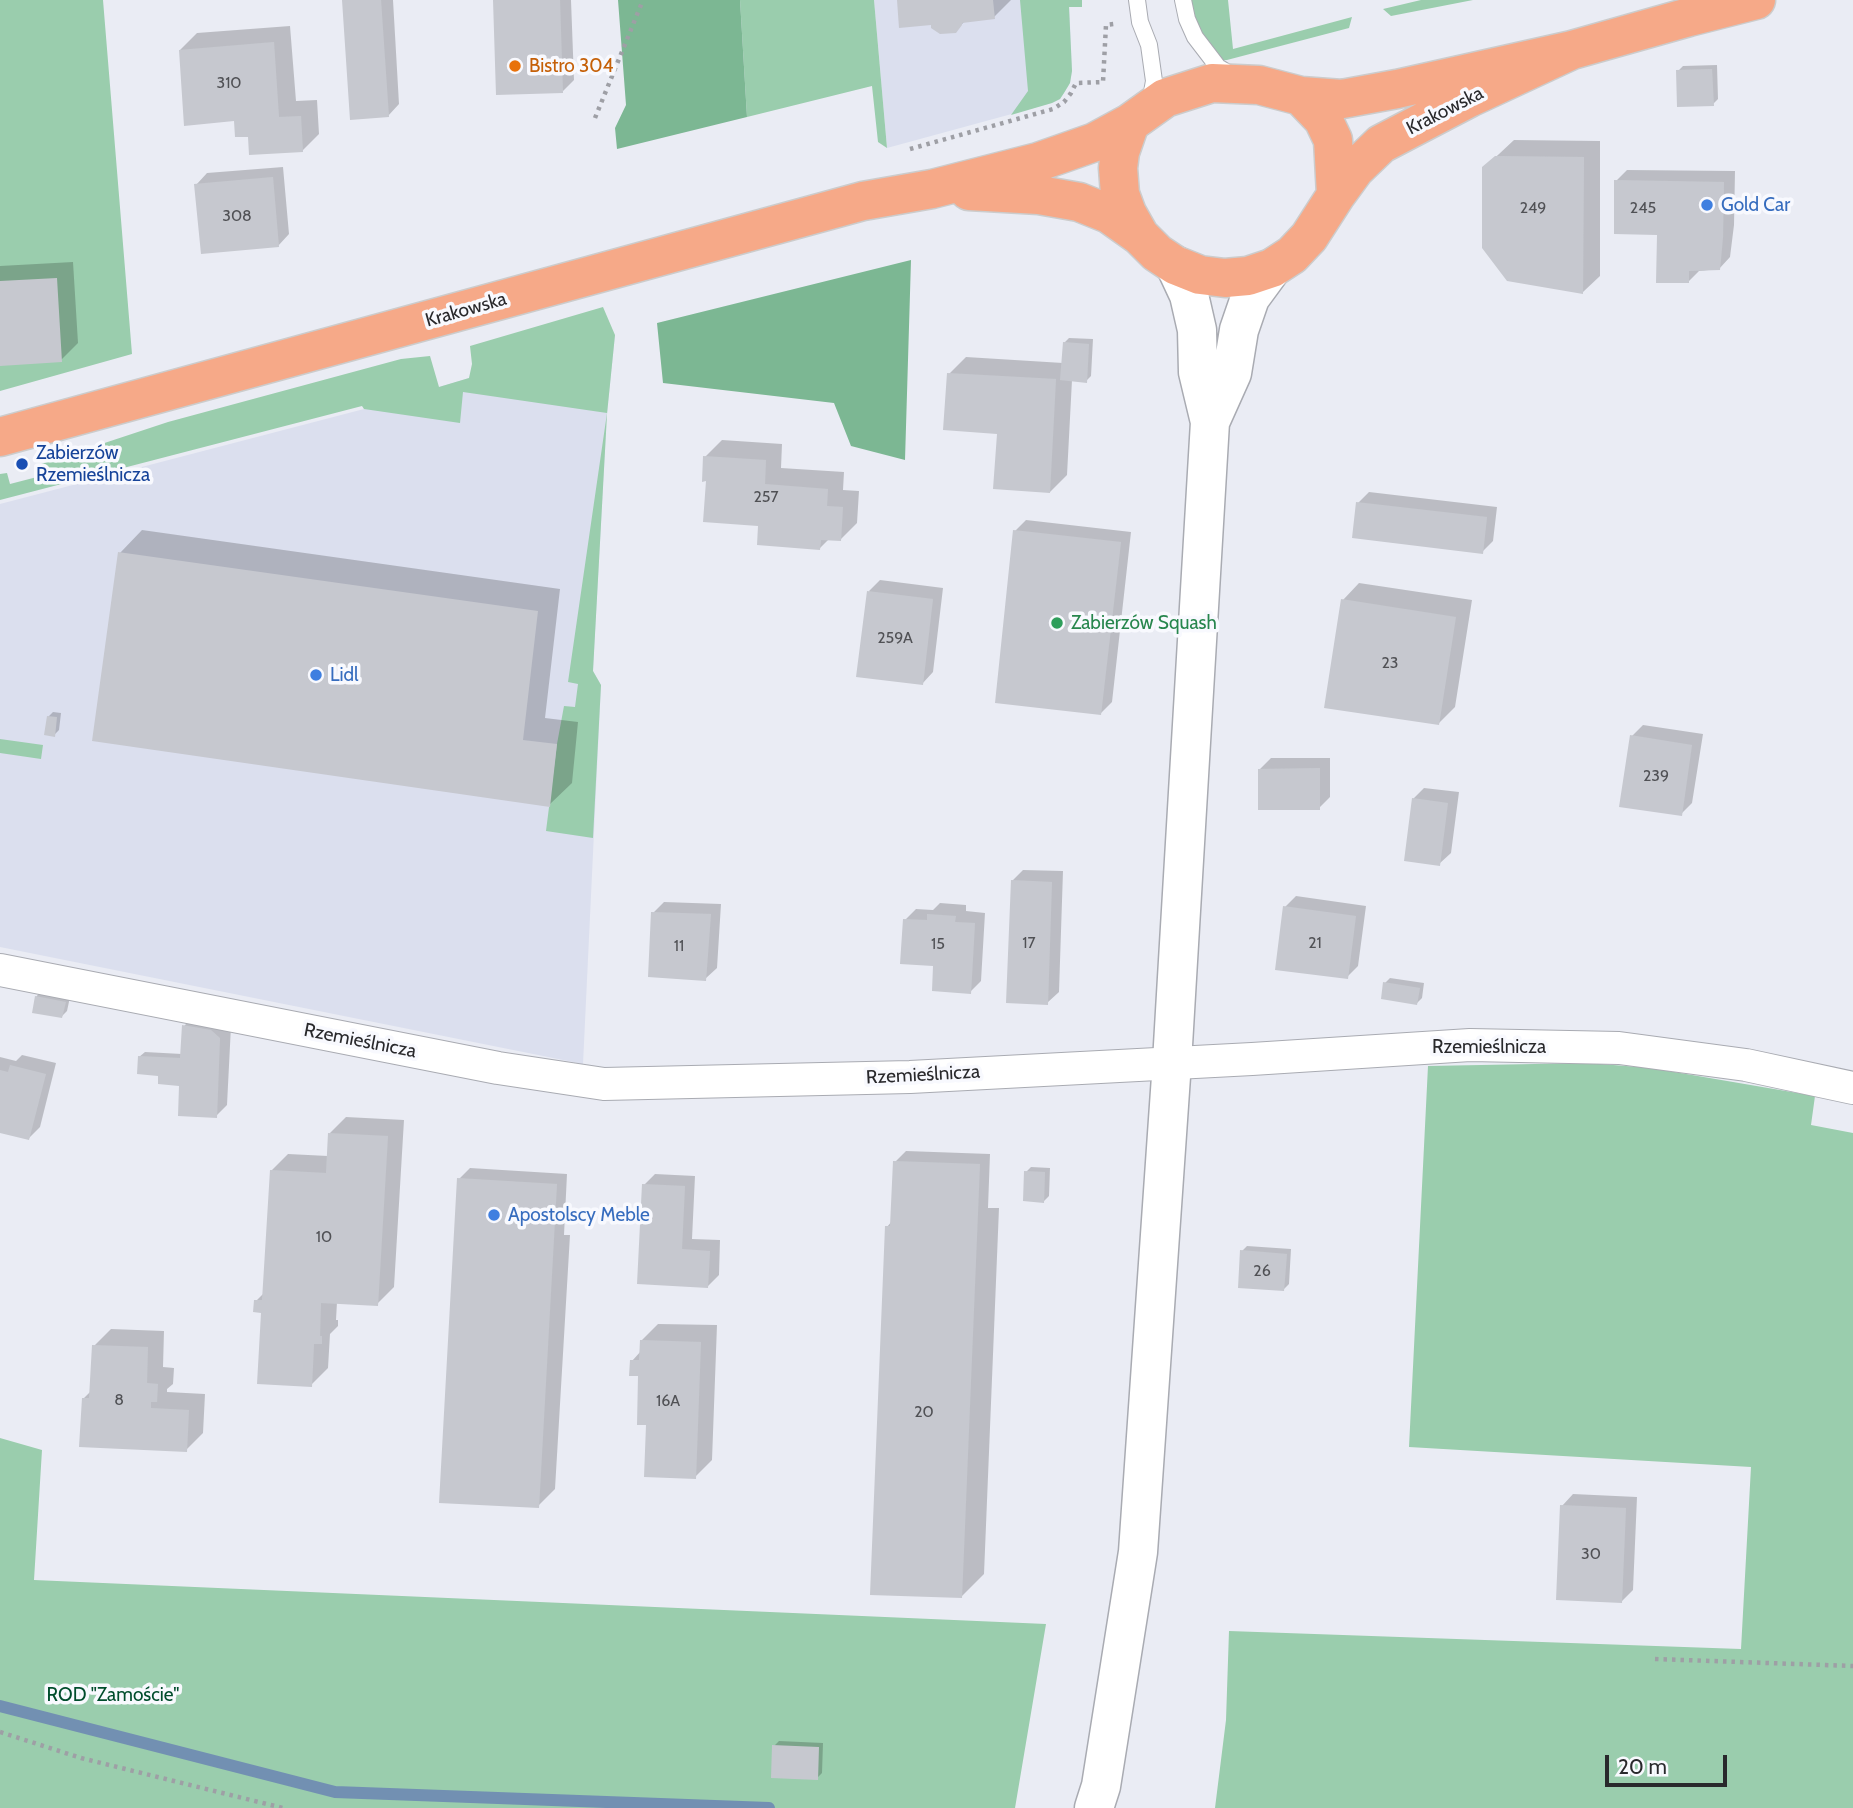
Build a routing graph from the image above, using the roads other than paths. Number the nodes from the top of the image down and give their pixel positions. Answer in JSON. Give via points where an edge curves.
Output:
{"nodes":[{"id":1,"x":1137,"y":0,"type":"edge"},
{"id":2,"x":1183,"y":0,"type":"edge"},
{"id":3,"x":1756,"y":0,"type":"edge"},
{"id":4,"x":1572,"y":50,"type":"junction"},
{"id":5,"x":1244,"y":83,"type":"junction"},
{"id":6,"x":1301,"y":96,"type":"junction"},
{"id":7,"x":1139,"y":117,"type":"junction"},
{"id":8,"x":932,"y":189,"type":"junction"},
{"id":9,"x":1336,"y":195,"type":"junction"},
{"id":10,"x":1140,"y":236,"type":"junction"},
{"id":11,"x":1175,"y":265,"type":"junction"},
{"id":12,"x":1272,"y":268,"type":"junction"},
{"id":13,"x":1210,"y":422,"type":"junction"},
{"id":14,"x":0,"y":437,"type":"edge"},
{"id":15,"x":0,"y":970,"type":"edge"},
{"id":16,"x":1172,"y":1062,"type":"junction"},
{"id":17,"x":1853,"y":1088,"type":"edge"},
{"id":18,"x":1094,"y":1808,"type":"edge"}],
"edges":[{"from":1,"to":7,"type":"lane","via":[[1154,81]]},
{"from":2,"to":5,"type":"lane","via":[[1195,37],[1218,67]]},
{"from":3,"to":4,"type":"main road","name":"Krakowska"},
{"from":4,"to":6,"type":"main road","name":"Krakowska","via":[[1342,99]]},
{"from":4,"to":9,"type":"main road","name":"Krakowska","via":[[1381,144]]},
{"from":5,"to":6,"type":"main road"},
{"from":5,"to":7,"type":"main road","via":[[1187,89],[1164,98]]},
{"from":6,"to":9,"type":"main road","via":[[1323,119],[1333,140]]},
{"from":7,"to":8,"type":"main road","name":"Krakowska","via":[[1096,142]]},
{"from":7,"to":10,"type":"main road","via":[[1120,152],[1119,181],[1127,213]]},
{"from":8,"to":10,"type":"main road","name":"Krakowska","via":[[1079,202],[1109,214]]},
{"from":8,"to":14,"type":"main road","name":"Krakowska","via":[[851,204]]},
{"from":9,"to":12,"type":"main road","via":[[1310,237]]},
{"from":10,"to":11,"type":"main road"},
{"from":11,"to":12,"type":"main road","via":[[1225,278]]},
{"from":11,"to":13,"type":"street","via":[[1189,295],[1198,372]]},
{"from":12,"to":13,"type":"street","via":[[1250,298],[1232,373]]},
{"from":13,"to":16,"type":"street"},
{"from":15,"to":16,"type":"street","name":"Rzemieślnicza","via":[[498,1068],[604,1084],[910,1077]]},
{"from":16,"to":17,"type":"street","name":"Rzemieślnicza","via":[[1470,1045],[1619,1048],[1746,1065]]},
{"from":16,"to":18,"type":"street","via":[[1138,1552]]}]}
